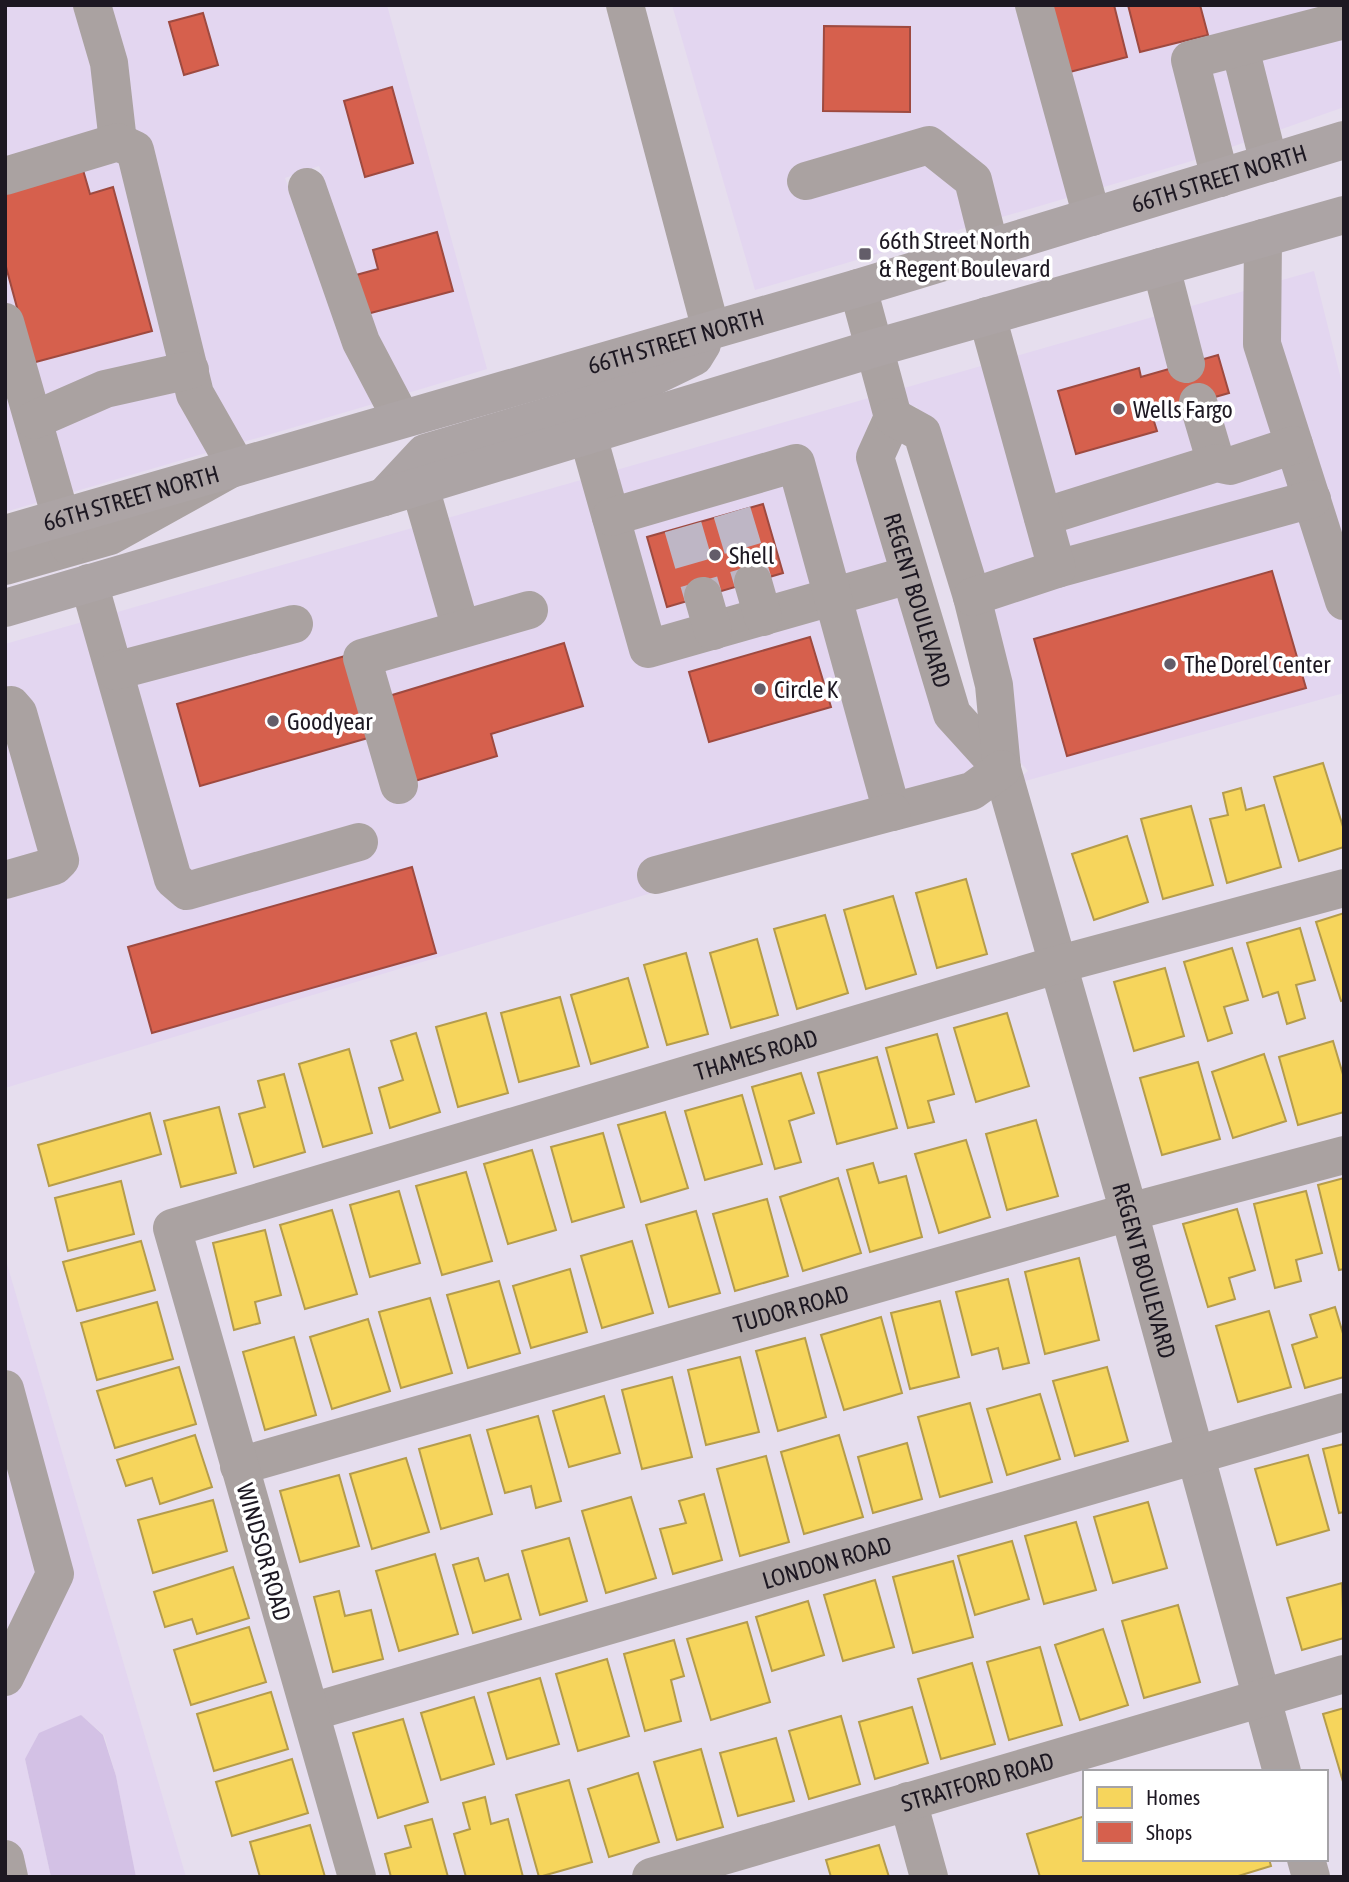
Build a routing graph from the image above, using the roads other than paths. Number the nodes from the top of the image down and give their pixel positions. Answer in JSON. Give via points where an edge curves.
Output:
{"nodes":[{"id":1,"x":92,"y":5,"type":"edge"},
{"id":2,"x":625,"y":5,"type":"edge"},
{"id":3,"x":1034,"y":5,"type":"edge"},
{"id":4,"x":1344,"y":20,"type":"edge"},
{"id":5,"x":1240,"y":48,"type":"junction"},
{"id":6,"x":1344,"y":140,"type":"edge"},
{"id":7,"x":118,"y":142,"type":"junction"},
{"id":8,"x":1269,"y":163,"type":"junction"},
{"id":9,"x":5,"y":176,"type":"edge"},
{"id":10,"x":1220,"y":178,"type":"junction"},
{"id":11,"x":806,"y":181,"type":"dead end"},
{"id":12,"x":307,"y":187,"type":"dead end"},
{"id":13,"x":1344,"y":215,"type":"edge"},
{"id":14,"x":1093,"y":217,"type":"junction"},
{"id":15,"x":1263,"y":238,"type":"junction"},
{"id":16,"x":990,"y":248,"type":"junction"},
{"id":17,"x":1161,"y":267,"type":"junction"},
{"id":18,"x":858,"y":288,"type":"junction"},
{"id":19,"x":987,"y":316,"type":"junction"},
{"id":20,"x":5,"y":322,"type":"edge"},
{"id":21,"x":710,"y":330,"type":"junction"},
{"id":22,"x":875,"y":348,"type":"junction"},
{"id":23,"x":1186,"y":364,"type":"dead end"},
{"id":24,"x":190,"y":370,"type":"junction"},
{"id":25,"x":1198,"y":402,"type":"dead end"},
{"id":26,"x":893,"y":417,"type":"junction"},
{"id":27,"x":401,"y":418,"type":"junction"},
{"id":28,"x":34,"y":420,"type":"junction"},
{"id":29,"x":588,"y":436,"type":"junction"},
{"id":30,"x":1294,"y":445,"type":"junction"},
{"id":31,"x":1216,"y":463,"type":"junction"},
{"id":32,"x":236,"y":466,"type":"junction"},
{"id":33,"x":402,"y":492,"type":"junction"},
{"id":34,"x":1311,"y":499,"type":"junction"},
{"id":35,"x":611,"y":517,"type":"junction"},
{"id":36,"x":1043,"y":517,"type":"junction"},
{"id":37,"x":65,"y":531,"type":"junction"},
{"id":38,"x":5,"y":534,"type":"edge"},
{"id":39,"x":5,"y":566,"type":"edge"},
{"id":40,"x":1057,"y":569,"type":"junction"},
{"id":41,"x":909,"y":575,"type":"junction"},
{"id":42,"x":89,"y":583,"type":"junction"},
{"id":43,"x":834,"y":597,"type":"junction"},
{"id":44,"x":972,"y":597,"type":"junction"},
{"id":45,"x":1344,"y":601,"type":"edge"},
{"id":46,"x":5,"y":608,"type":"edge"},
{"id":47,"x":529,"y":610,"type":"dead end"},
{"id":48,"x":294,"y":624,"type":"dead end"},
{"id":49,"x":461,"y":629,"type":"junction"},
{"id":50,"x":114,"y":671,"type":"junction"},
{"id":51,"x":5,"y":706,"type":"edge"},
{"id":52,"x":1002,"y":769,"type":"junction"},
{"id":53,"x":399,"y":785,"type":"dead end"},
{"id":54,"x":892,"y":812,"type":"junction"},
{"id":55,"x":359,"y":842,"type":"dead end"},
{"id":56,"x":656,"y":875,"type":"dead end"},
{"id":57,"x":5,"y":880,"type":"edge"},
{"id":58,"x":1344,"y":888,"type":"edge"},
{"id":59,"x":1056,"y":965,"type":"junction"},
{"id":60,"x":1344,"y":1155,"type":"edge"},
{"id":61,"x":1129,"y":1212,"type":"junction"},
{"id":62,"x":172,"y":1228,"type":"joint"},
{"id":63,"x":5,"y":1389,"type":"edge"},
{"id":64,"x":1344,"y":1412,"type":"edge"},
{"id":65,"x":1194,"y":1454,"type":"junction"},
{"id":66,"x":239,"y":1466,"type":"junction"},
{"id":67,"x":1344,"y":1674,"type":"edge"},
{"id":68,"x":5,"y":1677,"type":"edge"},
{"id":69,"x":1261,"y":1698,"type":"junction"},
{"id":70,"x":311,"y":1712,"type":"junction"},
{"id":71,"x":1281,"y":1770,"type":"edge"},
{"id":72,"x":908,"y":1801,"type":"junction"},
{"id":73,"x":5,"y":1859,"type":"edge"},
{"id":74,"x":9,"y":1877,"type":"edge"},
{"id":75,"x":358,"y":1877,"type":"edge"},
{"id":76,"x":651,"y":1877,"type":"edge"},
{"id":77,"x":929,"y":1877,"type":"edge"}],
"edges":[{"from":1,"to":7,"type":"street","via":[[109,63]]},
{"from":2,"to":21,"type":"street"},
{"from":3,"to":14,"type":"street"},
{"from":4,"to":5,"type":"street"},
{"from":5,"to":8,"type":"street"},
{"from":5,"to":10,"type":"street","via":[[1191,60]]},
{"from":6,"to":8,"type":"main road","name":"66TH STREET NORTH"},
{"from":7,"to":9,"type":"street"},
{"from":7,"to":24,"type":"street","via":[[135,150]]},
{"from":8,"to":10,"type":"main road","name":"66TH STREET NORTH"},
{"from":10,"to":14,"type":"main road","name":"66TH STREET NORTH"},
{"from":11,"to":16,"type":"street","via":[[929,145],[973,180]]},
{"from":12,"to":27,"type":"street","via":[[361,342]]},
{"from":13,"to":15,"type":"main road"},
{"from":14,"to":16,"type":"main road","name":"66TH STREET NORTH"},
{"from":15,"to":17,"type":"main road"},
{"from":15,"to":30,"type":"street","via":[[1262,344]]},
{"from":16,"to":18,"type":"main road","name":"66TH STREET NORTH"},
{"from":17,"to":19,"type":"main road"},
{"from":17,"to":23,"type":"street"},
{"from":18,"to":21,"type":"main road","name":"66TH STREET NORTH"},
{"from":18,"to":22,"type":"street"},
{"from":19,"to":22,"type":"main road"},
{"from":19,"to":36,"type":"street"},
{"from":20,"to":28,"type":"street"},
{"from":21,"to":27,"type":"main road","name":"66TH STREET NORTH"},
{"from":21,"to":33,"type":"main road","via":[[694,357],[607,399],[425,453]]},
{"from":22,"to":26,"type":"street"},
{"from":22,"to":29,"type":"main road"},
{"from":24,"to":28,"type":"street","via":[[104,388]]},
{"from":24,"to":32,"type":"street","via":[[195,394]]},
{"from":25,"to":31,"type":"street"},
{"from":26,"to":41,"type":"street","name":"REGENT BOULEVARD","via":[[874,457]]},
{"from":26,"to":44,"type":"street","name":"REGENT BOULEVARD","via":[[922,433]]},
{"from":27,"to":32,"type":"main road","name":"66TH STREET NORTH"},
{"from":28,"to":37,"type":"street"},
{"from":29,"to":33,"type":"main road"},
{"from":29,"to":35,"type":"street"},
{"from":30,"to":31,"type":"street","via":[[1230,466]]},
{"from":30,"to":34,"type":"street"},
{"from":31,"to":36,"type":"street"},
{"from":32,"to":37,"type":"main road","name":"66TH STREET NORTH"},
{"from":33,"to":42,"type":"main road"},
{"from":33,"to":49,"type":"street"},
{"from":34,"to":40,"type":"street"},
{"from":34,"to":45,"type":"street"},
{"from":35,"to":43,"type":"street","via":[[648,649],[708,614],[758,600]]},
{"from":35,"to":43,"type":"street","via":[[679,513],[728,498],[796,463]]},
{"from":36,"to":40,"type":"street"},
{"from":37,"to":38,"type":"main road","name":"66TH STREET NORTH"},
{"from":37,"to":39,"type":"street"},
{"from":40,"to":44,"type":"street"},
{"from":41,"to":43,"type":"street"},
{"from":41,"to":52,"type":"street","name":"REGENT BOULEVARD","via":[[952,714]]},
{"from":42,"to":46,"type":"main road"},
{"from":42,"to":50,"type":"street"},
{"from":43,"to":54,"type":"street"},
{"from":44,"to":52,"type":"street","name":"REGENT BOULEVARD","via":[[994,685]]},
{"from":47,"to":49,"type":"street"},
{"from":48,"to":50,"type":"street"},
{"from":49,"to":53,"type":"street","via":[[362,658]]},
{"from":50,"to":55,"type":"street","via":[[173,879],[187,891]]},
{"from":51,"to":57,"type":"street","via":[[11,705],[18,713],[60,860],[54,866]]},
{"from":52,"to":54,"type":"street","via":[[972,791]]},
{"from":52,"to":59,"type":"street","name":"REGENT BOULEVARD"},
{"from":54,"to":56,"type":"street"},
{"from":58,"to":59,"type":"street","name":"THAMES ROAD"},
{"from":59,"to":61,"type":"street","name":"REGENT BOULEVARD"},
{"from":59,"to":62,"type":"street","name":"THAMES ROAD"},
{"from":60,"to":61,"type":"street","name":"TUDOR ROAD"},
{"from":61,"to":65,"type":"street","name":"REGENT BOULEVARD"},
{"from":61,"to":66,"type":"street","name":"TUDOR ROAD"},
{"from":62,"to":66,"type":"street","name":"WINDSOR ROAD"},
{"from":63,"to":68,"type":"street","via":[[55,1574]]},
{"from":64,"to":65,"type":"street","name":"LONDON ROAD"},
{"from":65,"to":69,"type":"street","name":"REGENT BOULEVARD"},
{"from":65,"to":70,"type":"street","name":"LONDON ROAD"},
{"from":66,"to":70,"type":"street","name":"WINDSOR ROAD"},
{"from":67,"to":69,"type":"street","name":"STRATFORD ROAD"},
{"from":69,"to":71,"type":"street","name":"REGENT BOULEVARD"},
{"from":69,"to":72,"type":"street","name":"STRATFORD ROAD"},
{"from":70,"to":75,"type":"street","name":"WINDSOR ROAD"},
{"from":72,"to":76,"type":"street","name":"STRATFORD ROAD"},
{"from":72,"to":77,"type":"street"},
{"from":73,"to":74,"type":"street"}]}
